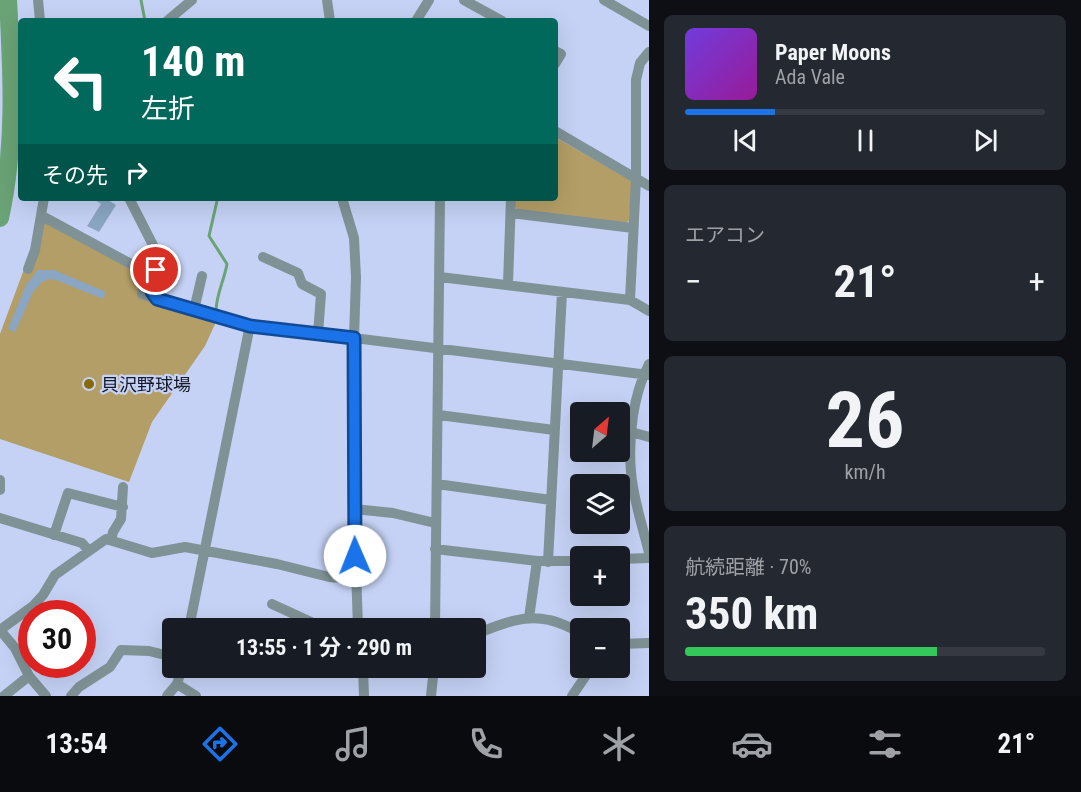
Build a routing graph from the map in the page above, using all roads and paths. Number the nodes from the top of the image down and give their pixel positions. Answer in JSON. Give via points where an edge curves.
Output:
{"nodes":[{"id":1,"x":38,"y":0,"type":"edge"},
{"id":2,"x":192,"y":0,"type":"edge"},
{"id":3,"x":327,"y":0,"type":"edge"},
{"id":4,"x":429,"y":0,"type":"edge"},
{"id":5,"x":604,"y":0,"type":"edge"},
{"id":6,"x":470,"y":1,"type":"edge"},
{"id":7,"x":40,"y":18,"type":"edge"},
{"id":8,"x":171,"y":18,"type":"edge"},
{"id":9,"x":330,"y":18,"type":"edge"},
{"id":10,"x":418,"y":18,"type":"edge"},
{"id":11,"x":497,"y":18,"type":"edge"},
{"id":12,"x":649,"y":26,"type":"edge"},
{"id":13,"x":649,"y":52,"type":"edge"},
{"id":14,"x":558,"y":133,"type":"edge"},
{"id":15,"x":636,"y":179,"type":"junction"},
{"id":16,"x":649,"y":186,"type":"edge"},
{"id":17,"x":44,"y":201,"type":"edge"},
{"id":18,"x":131,"y":201,"type":"edge"},
{"id":19,"x":343,"y":201,"type":"edge"},
{"id":20,"x":440,"y":201,"type":"edge"},
{"id":21,"x":511,"y":201,"type":"edge"},
{"id":22,"x":511,"y":213,"type":"junction"},
{"id":23,"x":42,"y":216,"type":"junction"},
{"id":24,"x":633,"y":228,"type":"junction"},
{"id":25,"x":263,"y":257,"type":"dead end"},
{"id":26,"x":28,"y":269,"type":"dead end"},
{"id":27,"x":202,"y":276,"type":"dead end"},
{"id":28,"x":440,"y":277,"type":"junction"},
{"id":29,"x":508,"y":284,"type":"junction"},
{"id":30,"x":562,"y":292,"type":"junction"},
{"id":31,"x":157,"y":299,"type":"junction"},
{"id":32,"x":630,"y":300,"type":"junction"},
{"id":33,"x":194,"y":310,"type":"junction"},
{"id":34,"x":649,"y":311,"type":"edge"},
{"id":35,"x":250,"y":326,"type":"junction"},
{"id":36,"x":318,"y":334,"type":"junction"},
{"id":37,"x":354,"y":338,"type":"junction"},
{"id":38,"x":438,"y":348,"type":"junction"},
{"id":39,"x":557,"y":364,"type":"junction"},
{"id":40,"x":649,"y":364,"type":"edge"},
{"id":41,"x":646,"y":375,"type":"edge"},
{"id":42,"x":439,"y":415,"type":"junction"},
{"id":43,"x":554,"y":430,"type":"junction"},
{"id":44,"x":631,"y":432,"type":"junction"},
{"id":45,"x":649,"y":437,"type":"edge"},
{"id":46,"x":0,"y":480,"type":"edge"},
{"id":47,"x":437,"y":484,"type":"junction"},
{"id":48,"x":123,"y":487,"type":"dead end"},
{"id":49,"x":0,"y":490,"type":"edge"},
{"id":50,"x":551,"y":500,"type":"junction"},
{"id":51,"x":123,"y":507,"type":"junction"},
{"id":52,"x":354,"y":509,"type":"junction"},
{"id":53,"x":0,"y":518,"type":"edge"},
{"id":54,"x":435,"y":523,"type":"junction"},
{"id":55,"x":54,"y":535,"type":"junction"},
{"id":56,"x":114,"y":541,"type":"junction"},
{"id":57,"x":435,"y":549,"type":"junction"},
{"id":58,"x":89,"y":551,"type":"junction"},
{"id":59,"x":203,"y":551,"type":"junction"},
{"id":60,"x":649,"y":553,"type":"edge"},
{"id":61,"x":649,"y":558,"type":"edge"},
{"id":62,"x":630,"y":559,"type":"edge"},
{"id":63,"x":570,"y":561,"type":"edge"},
{"id":64,"x":543,"y":562,"type":"junction"},
{"id":65,"x":355,"y":579,"type":"junction"},
{"id":66,"x":272,"y":604,"type":"dead end"},
{"id":67,"x":0,"y":617,"type":"edge"},
{"id":68,"x":191,"y":618,"type":"edge"},
{"id":69,"x":302,"y":618,"type":"edge"},
{"id":70,"x":357,"y":618,"type":"edge"},
{"id":71,"x":435,"y":618,"type":"edge"},
{"id":72,"x":529,"y":618,"type":"junction"},
{"id":73,"x":11,"y":621,"type":"junction"},
{"id":74,"x":570,"y":628,"type":"edge"},
{"id":75,"x":0,"y":630,"type":"edge"},
{"id":76,"x":486,"y":630,"type":"edge"},
{"id":77,"x":649,"y":643,"type":"edge"},
{"id":78,"x":630,"y":644,"type":"edge"},
{"id":79,"x":18,"y":654,"type":"edge"},
{"id":80,"x":162,"y":654,"type":"edge"},
{"id":81,"x":26,"y":678,"type":"edge"},
{"id":82,"x":31,"y":678,"type":"edge"},
{"id":83,"x":179,"y":678,"type":"edge"},
{"id":84,"x":181,"y":678,"type":"edge"},
{"id":85,"x":363,"y":678,"type":"edge"},
{"id":86,"x":433,"y":678,"type":"edge"},
{"id":87,"x":584,"y":678,"type":"edge"},
{"id":88,"x":4,"y":696,"type":"edge"},
{"id":89,"x":46,"y":696,"type":"edge"},
{"id":90,"x":71,"y":696,"type":"edge"},
{"id":91,"x":167,"y":696,"type":"edge"},
{"id":92,"x":196,"y":696,"type":"edge"},
{"id":93,"x":364,"y":696,"type":"edge"},
{"id":94,"x":431,"y":696,"type":"edge"},
{"id":95,"x":572,"y":696,"type":"edge"}],
"edges":[{"from":1,"to":7,"type":"street"},
{"from":2,"to":8,"type":"street"},
{"from":3,"to":9,"type":"street"},
{"from":4,"to":10,"type":"street"},
{"from":5,"to":12,"type":"street"},
{"from":6,"to":11,"type":"street"},
{"from":13,"to":15,"type":"street","via":[[640,63],[636,80]]},
{"from":14,"to":15,"type":"street"},
{"from":15,"to":16,"type":"street"},
{"from":15,"to":24,"type":"street"},
{"from":17,"to":23,"type":"street"},
{"from":18,"to":31,"type":"street","via":[[157,253],[152,292]]},
{"from":19,"to":37,"type":"street","via":[[354,238]]},
{"from":20,"to":28,"type":"street"},
{"from":21,"to":22,"type":"street"},
{"from":22,"to":24,"type":"street"},
{"from":22,"to":29,"type":"street"},
{"from":23,"to":26,"type":"street"},
{"from":23,"to":31,"type":"street","via":[[144,271],[142,294]]},
{"from":24,"to":32,"type":"street"},
{"from":25,"to":36,"type":"street","via":[[298,273],[302,284],[321,294]]},
{"from":27,"to":33,"type":"street"},
{"from":28,"to":29,"type":"street"},
{"from":28,"to":38,"type":"street"},
{"from":29,"to":30,"type":"street"},
{"from":30,"to":32,"type":"street"},
{"from":30,"to":39,"type":"street"},
{"from":31,"to":33,"type":"street"},
{"from":32,"to":34,"type":"street"},
{"from":33,"to":35,"type":"street"},
{"from":35,"to":36,"type":"street"},
{"from":35,"to":59,"type":"street"},
{"from":36,"to":37,"type":"street"},
{"from":37,"to":38,"type":"street"},
{"from":37,"to":52,"type":"street"},
{"from":38,"to":39,"type":"street"},
{"from":38,"to":42,"type":"street"},
{"from":39,"to":41,"type":"street"},
{"from":39,"to":43,"type":"street"},
{"from":40,"to":41,"type":"street"},
{"from":41,"to":44,"type":"street"},
{"from":42,"to":43,"type":"street"},
{"from":42,"to":47,"type":"street"},
{"from":43,"to":50,"type":"street"},
{"from":44,"to":45,"type":"street"},
{"from":44,"to":60,"type":"street","via":[[631,474]]},
{"from":46,"to":49,"type":"street"},
{"from":47,"to":50,"type":"street"},
{"from":47,"to":54,"type":"street"},
{"from":48,"to":51,"type":"street"},
{"from":50,"to":64,"type":"street"},
{"from":51,"to":55,"type":"street","via":[[68,493]]},
{"from":51,"to":56,"type":"street","via":[[113,532]]},
{"from":52,"to":54,"type":"street"},
{"from":52,"to":65,"type":"street"},
{"from":53,"to":55,"type":"street"},
{"from":54,"to":57,"type":"street"},
{"from":55,"to":58,"type":"street","via":[[82,543]]},
{"from":56,"to":58,"type":"street","via":[[106,539]]},
{"from":56,"to":59,"type":"street","via":[[152,553],[185,547]]},
{"from":57,"to":64,"type":"street"},
{"from":57,"to":71,"type":"street"},
{"from":58,"to":73,"type":"street","via":[[55,575],[33,606]]},
{"from":59,"to":65,"type":"street"},
{"from":59,"to":68,"type":"street"},
{"from":61,"to":62,"type":"street"},
{"from":63,"to":64,"type":"street"},
{"from":64,"to":72,"type":"street"},
{"from":65,"to":70,"type":"street"},
{"from":66,"to":69,"type":"street"},
{"from":67,"to":73,"type":"street"},
{"from":72,"to":74,"type":"street","via":[[550,620]]},
{"from":72,"to":76,"type":"street"},
{"from":73,"to":75,"type":"street"},
{"from":75,"to":79,"type":"street"},
{"from":77,"to":78,"type":"street"},
{"from":80,"to":90,"type":"street","via":[[121,650],[110,667]]},
{"from":81,"to":88,"type":"street"},
{"from":82,"to":89,"type":"street"},
{"from":83,"to":91,"type":"street"},
{"from":84,"to":92,"type":"street"},
{"from":85,"to":93,"type":"street"},
{"from":86,"to":94,"type":"street"},
{"from":87,"to":95,"type":"street"}]}
